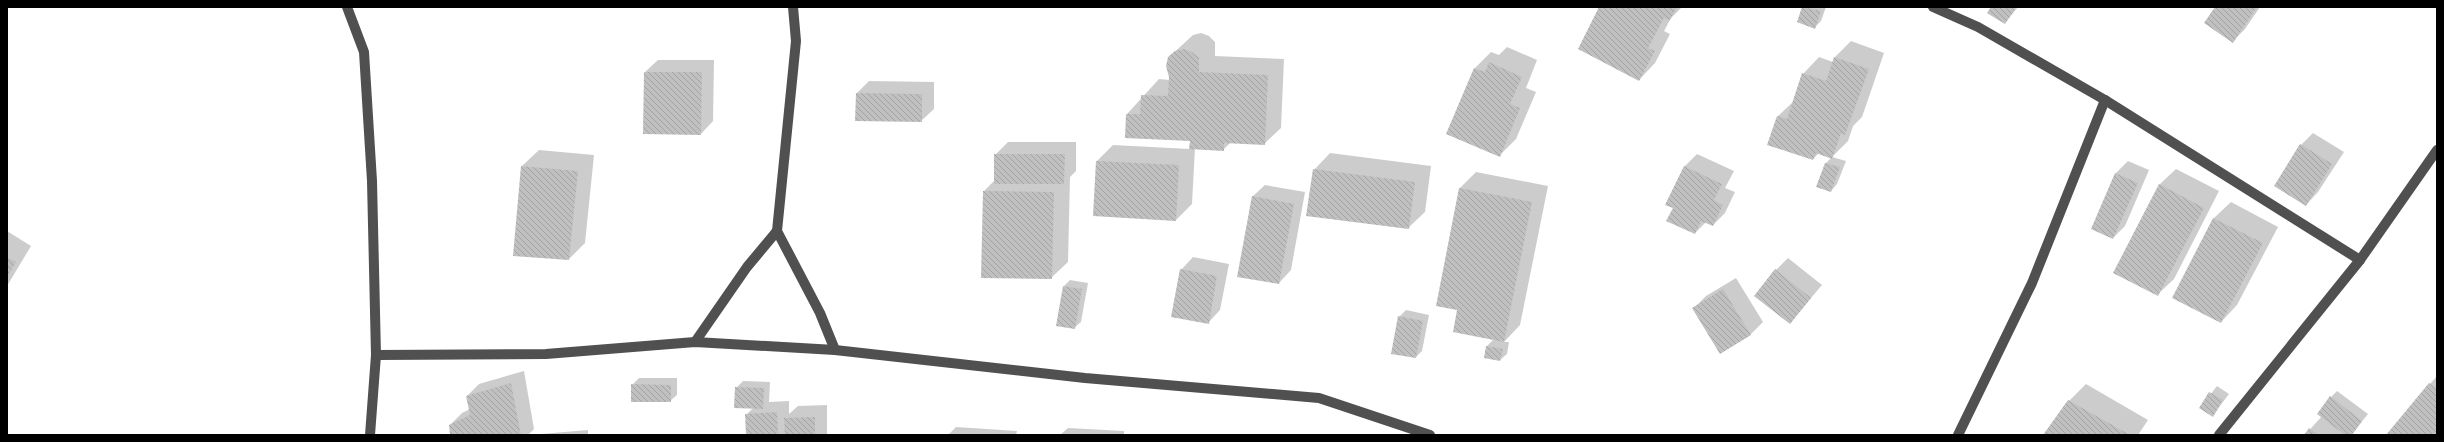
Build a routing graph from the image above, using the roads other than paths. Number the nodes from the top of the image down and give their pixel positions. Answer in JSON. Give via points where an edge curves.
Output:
{"nodes":[{"id":1,"x":347,"y":7,"type":"edge"},
{"id":2,"x":793,"y":7,"type":"edge"},
{"id":3,"x":1933,"y":7,"type":"edge"},
{"id":4,"x":2105,"y":100,"type":"junction"},
{"id":5,"x":2437,"y":150,"type":"edge"},
{"id":6,"x":777,"y":231,"type":"junction"},
{"id":7,"x":2360,"y":260,"type":"junction"},
{"id":8,"x":695,"y":342,"type":"junction"},
{"id":9,"x":835,"y":350,"type":"junction"},
{"id":10,"x":376,"y":355,"type":"junction"},
{"id":11,"x":370,"y":435,"type":"edge"},
{"id":12,"x":1430,"y":435,"type":"edge"},
{"id":13,"x":1958,"y":435,"type":"edge"},
{"id":14,"x":2219,"y":435,"type":"edge"}],
"edges":[{"from":1,"to":10,"type":"street","via":[[364,52],[372,181]]},
{"from":2,"to":6,"type":"street","via":[[796,41]]},
{"from":3,"to":4,"type":"street","via":[[1978,27]]},
{"from":4,"to":7,"type":"street"},
{"from":4,"to":13,"type":"street","via":[[2032,283]]},
{"from":5,"to":7,"type":"street"},
{"from":6,"to":8,"type":"street","via":[[747,267]]},
{"from":6,"to":9,"type":"street","via":[[820,313]]},
{"from":7,"to":14,"type":"street"},
{"from":8,"to":9,"type":"street"},
{"from":8,"to":10,"type":"street","via":[[546,354]]},
{"from":9,"to":12,"type":"street","via":[[1086,378],[1319,398]]},
{"from":10,"to":11,"type":"street"}]}
